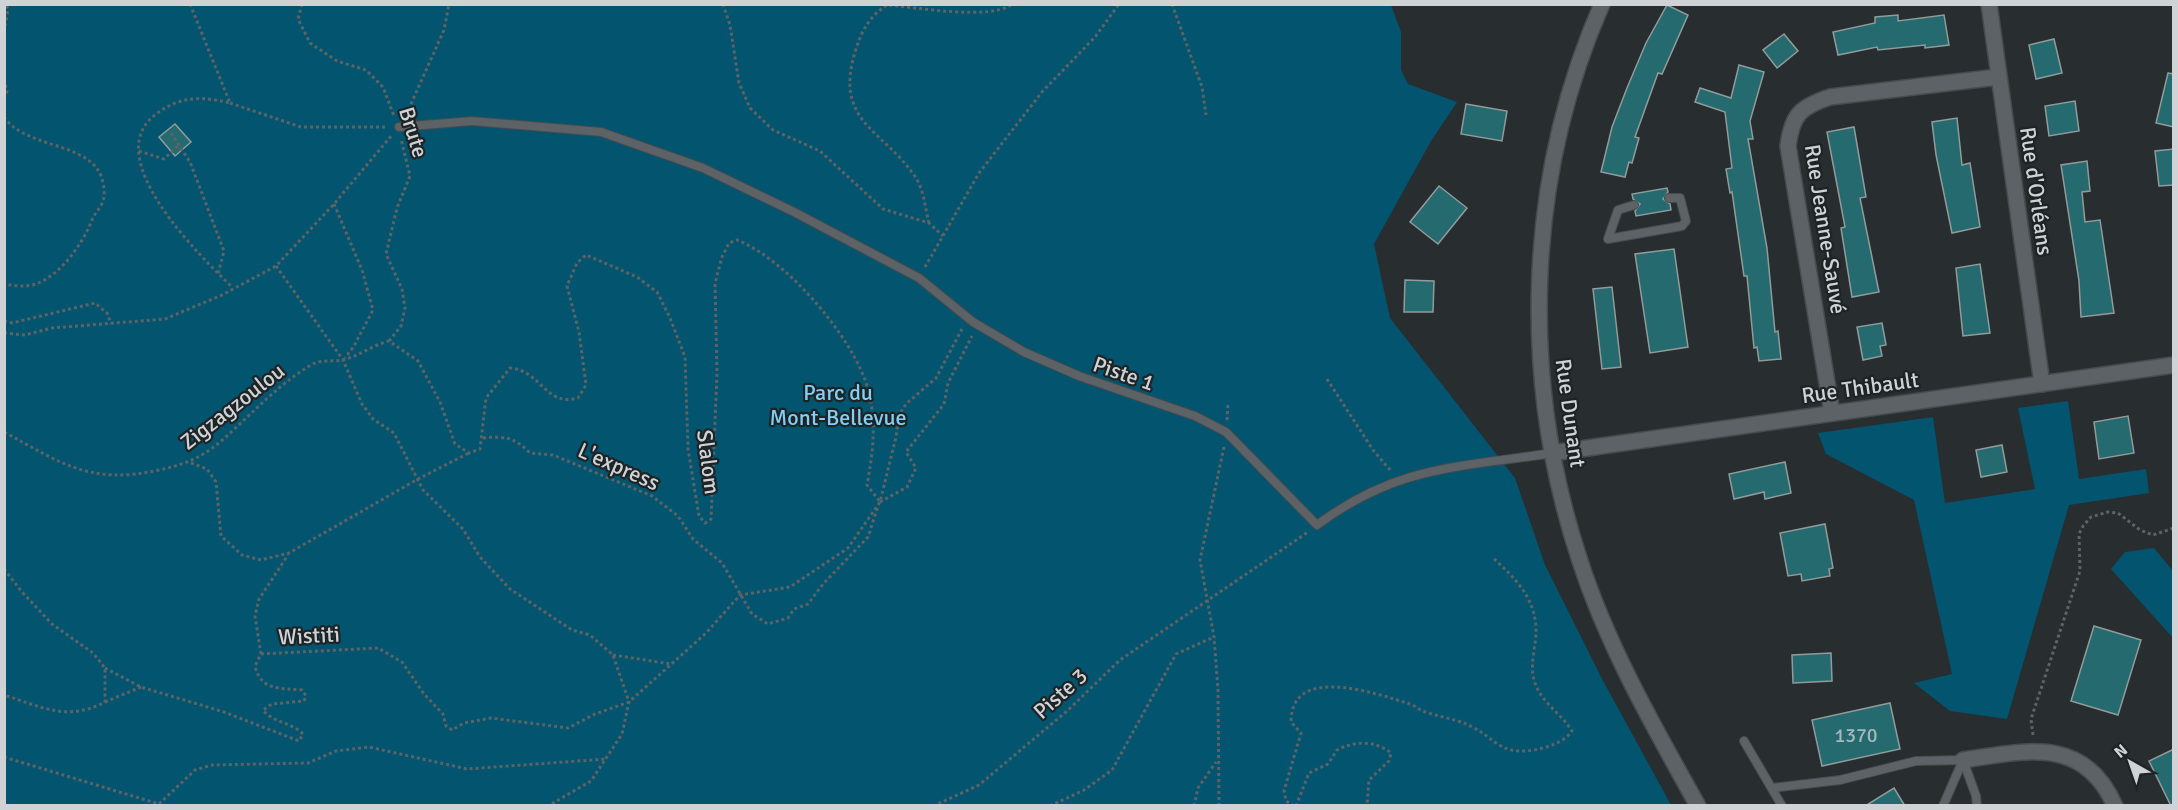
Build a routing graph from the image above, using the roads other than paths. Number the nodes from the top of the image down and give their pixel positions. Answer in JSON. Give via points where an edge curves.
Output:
{"nodes":[{"id":1,"x":1602,"y":4,"type":"edge"},
{"id":2,"x":1989,"y":4,"type":"edge"},
{"id":3,"x":1998,"y":77,"type":"junction"},
{"id":4,"x":399,"y":127,"type":"road end"},
{"id":5,"x":1669,"y":198,"type":"dead end"},
{"id":6,"x":1634,"y":205,"type":"dead end"},
{"id":7,"x":2174,"y":365,"type":"edge"},
{"id":8,"x":2042,"y":384,"type":"junction"},
{"id":9,"x":1832,"y":413,"type":"junction"},
{"id":10,"x":1552,"y":453,"type":"junction"},
{"id":11,"x":1744,"y":741,"type":"dead end"},
{"id":12,"x":1963,"y":760,"type":"junction"},
{"id":13,"x":1772,"y":788,"type":"junction"},
{"id":14,"x":1698,"y":806,"type":"edge"},
{"id":15,"x":1782,"y":806,"type":"edge"},
{"id":16,"x":1943,"y":806,"type":"edge"},
{"id":17,"x":1977,"y":806,"type":"edge"},
{"id":18,"x":2115,"y":806,"type":"edge"}],
"edges":[{"from":1,"to":10,"type":"street","name":"Rue Dunant","via":[[1559,132],[1542,240],[1539,343]]},
{"from":2,"to":3,"type":"street","name":"Rue d'Orléans"},
{"from":3,"to":8,"type":"street","name":"Rue d'Orléans"},
{"from":3,"to":9,"type":"street","name":"Rue Jeanne-Sauvé","via":[[1830,97],[1812,103],[1791,124],[1788,146]]},
{"from":4,"to":10,"type":"lane","name":"Piste 1","via":[[472,121],[601,132],[703,168],[919,278],[973,322],[1024,352],[1079,376],[1195,416],[1226,432],[1317,525],[1352,501],[1398,479],[1441,468]]},
{"from":5,"to":6,"type":"lane","via":[[1680,198],[1686,221],[1682,226],[1608,239],[1618,210]]},
{"from":7,"to":8,"type":"street","name":"Rue Thibault"},
{"from":8,"to":9,"type":"street","name":"Rue Thibault"},
{"from":9,"to":10,"type":"street","name":"Rue Thibault"},
{"from":10,"to":14,"type":"street","name":"Rue Dunant","via":[[1569,528],[1596,604],[1646,710]]},
{"from":11,"to":13,"type":"lane"},
{"from":12,"to":13,"type":"lane","via":[[1916,761],[1840,780]]},
{"from":12,"to":16,"type":"lane"},
{"from":12,"to":17,"type":"lane"},
{"from":12,"to":18,"type":"street","via":[[2035,750],[2065,755],[2101,781]]},
{"from":13,"to":15,"type":"lane"}]}
